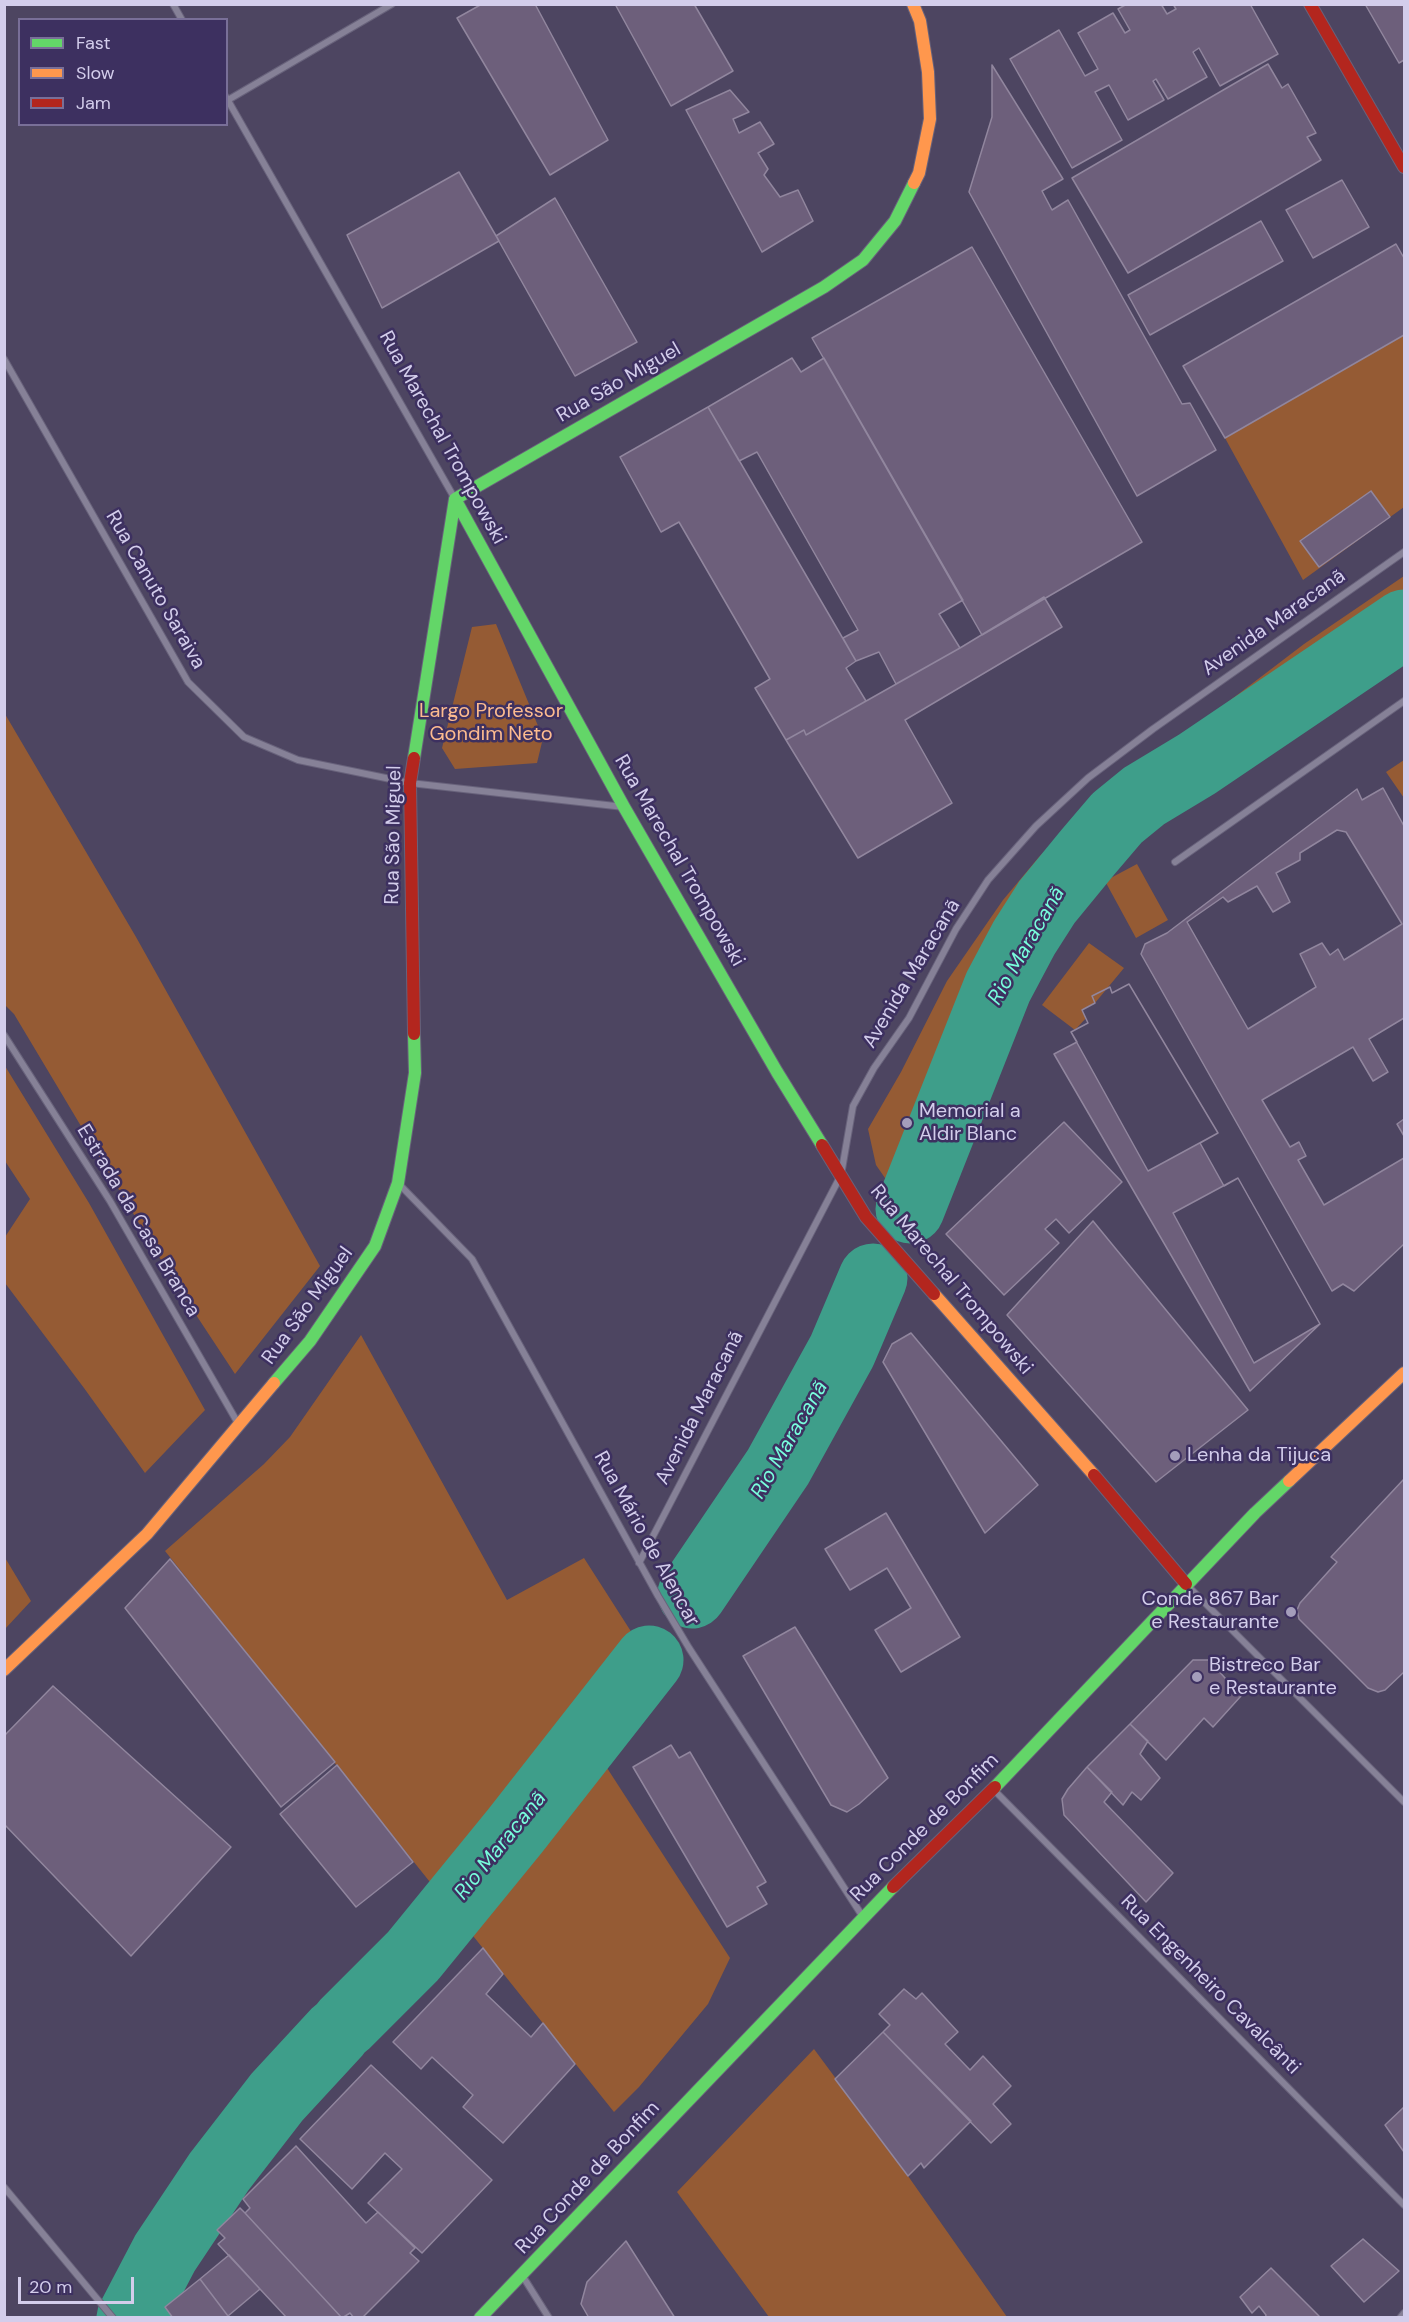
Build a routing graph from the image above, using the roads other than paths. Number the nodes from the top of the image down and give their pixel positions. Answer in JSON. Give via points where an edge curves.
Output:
{"nodes":[{"id":1,"x":173,"y":4,"type":"edge"},
{"id":2,"x":392,"y":4,"type":"edge"},
{"id":3,"x":913,"y":4,"type":"edge"},
{"id":4,"x":1310,"y":4,"type":"edge"},
{"id":5,"x":181,"y":18,"type":"edge"},
{"id":6,"x":228,"y":97,"type":"edge"},
{"id":7,"x":228,"y":100,"type":"edge"},
{"id":8,"x":1404,"y":167,"type":"edge"},
{"id":9,"x":4,"y":359,"type":"edge"},
{"id":10,"x":454,"y":499,"type":"junction"},
{"id":11,"x":1404,"y":552,"type":"edge"},
{"id":12,"x":1404,"y":701,"type":"edge"},
{"id":13,"x":410,"y":783,"type":"junction"},
{"id":14,"x":624,"y":807,"type":"junction"},
{"id":15,"x":1175,"y":862,"type":"dead end"},
{"id":16,"x":4,"y":1035,"type":"edge"},
{"id":17,"x":840,"y":1175,"type":"junction"},
{"id":18,"x":398,"y":1183,"type":"junction"},
{"id":19,"x":1404,"y":1372,"type":"edge"},
{"id":20,"x":240,"y":1426,"type":"junction"},
{"id":21,"x":639,"y":1563,"type":"junction"},
{"id":22,"x":1186,"y":1584,"type":"junction"},
{"id":23,"x":4,"y":1670,"type":"edge"},
{"id":24,"x":993,"y":1789,"type":"junction"},
{"id":25,"x":1404,"y":1802,"type":"edge"},
{"id":26,"x":863,"y":1917,"type":"junction"},
{"id":27,"x":4,"y":2187,"type":"edge"},
{"id":28,"x":1404,"y":2205,"type":"edge"},
{"id":29,"x":522,"y":2275,"type":"junction"},
{"id":30,"x":1404,"y":2313,"type":"edge"},
{"id":31,"x":112,"y":2318,"type":"edge"},
{"id":32,"x":480,"y":2318,"type":"edge"},
{"id":33,"x":549,"y":2318,"type":"edge"},
{"id":34,"x":1400,"y":2318,"type":"edge"}],
"edges":[{"from":1,"to":5,"type":"street"},
{"from":2,"to":6,"type":"street"},
{"from":3,"to":10,"type":"street","name":"Rua São Miguel","via":[[927,62],[930,119],[919,173],[895,221],[862,260],[814,293]]},
{"from":4,"to":8,"type":"street"},
{"from":7,"to":10,"type":"street","name":"Rua Marechal Trompowski"},
{"from":9,"to":13,"type":"street","name":"Rua Canuto Saraiva","via":[[188,682],[244,737],[298,760]]},
{"from":10,"to":13,"type":"street","name":"Rua São Miguel"},
{"from":10,"to":14,"type":"street","name":"Rua Marechal Trompowski"},
{"from":11,"to":17,"type":"street","name":"Avenida Maracanã","via":[[1153,729],[1088,778],[1036,826],[988,880],[853,1106]]},
{"from":12,"to":15,"type":"street"},
{"from":13,"to":14,"type":"street"},
{"from":13,"to":18,"type":"street","name":"Rua São Miguel","via":[[415,1073]]},
{"from":14,"to":17,"type":"street","name":"Rua Marechal Trompowski"},
{"from":16,"to":20,"type":"street","name":"Estrada da Casa Branca","via":[[110,1201]]},
{"from":17,"to":21,"type":"street","name":"Avenida Maracanã"},
{"from":17,"to":22,"type":"street","name":"Rua Marechal Trompowski","via":[[866,1217]]},
{"from":18,"to":20,"type":"street","name":"Rua São Miguel","via":[[375,1246],[310,1341]]},
{"from":18,"to":21,"type":"street","name":"Rua Mário de Alencar","via":[[472,1259]]},
{"from":19,"to":22,"type":"street","name":"Rua Conde de Bonfim"},
{"from":20,"to":23,"type":"street","name":"Rua São Miguel","via":[[147,1534]]},
{"from":21,"to":26,"type":"street","name":"Rua Mário de Alencar","via":[[689,1648]]},
{"from":22,"to":24,"type":"street","name":"Rua Conde de Bonfim"},
{"from":22,"to":25,"type":"street"},
{"from":24,"to":26,"type":"street","name":"Rua Conde de Bonfim"},
{"from":24,"to":28,"type":"street","name":"Rua Engenheiro Cavalcânti"},
{"from":26,"to":29,"type":"street","name":"Rua Conde de Bonfim"},
{"from":27,"to":31,"type":"street"},
{"from":29,"to":32,"type":"street","name":"Rua Conde de Bonfim"},
{"from":29,"to":33,"type":"street"},
{"from":30,"to":34,"type":"street"}]}
